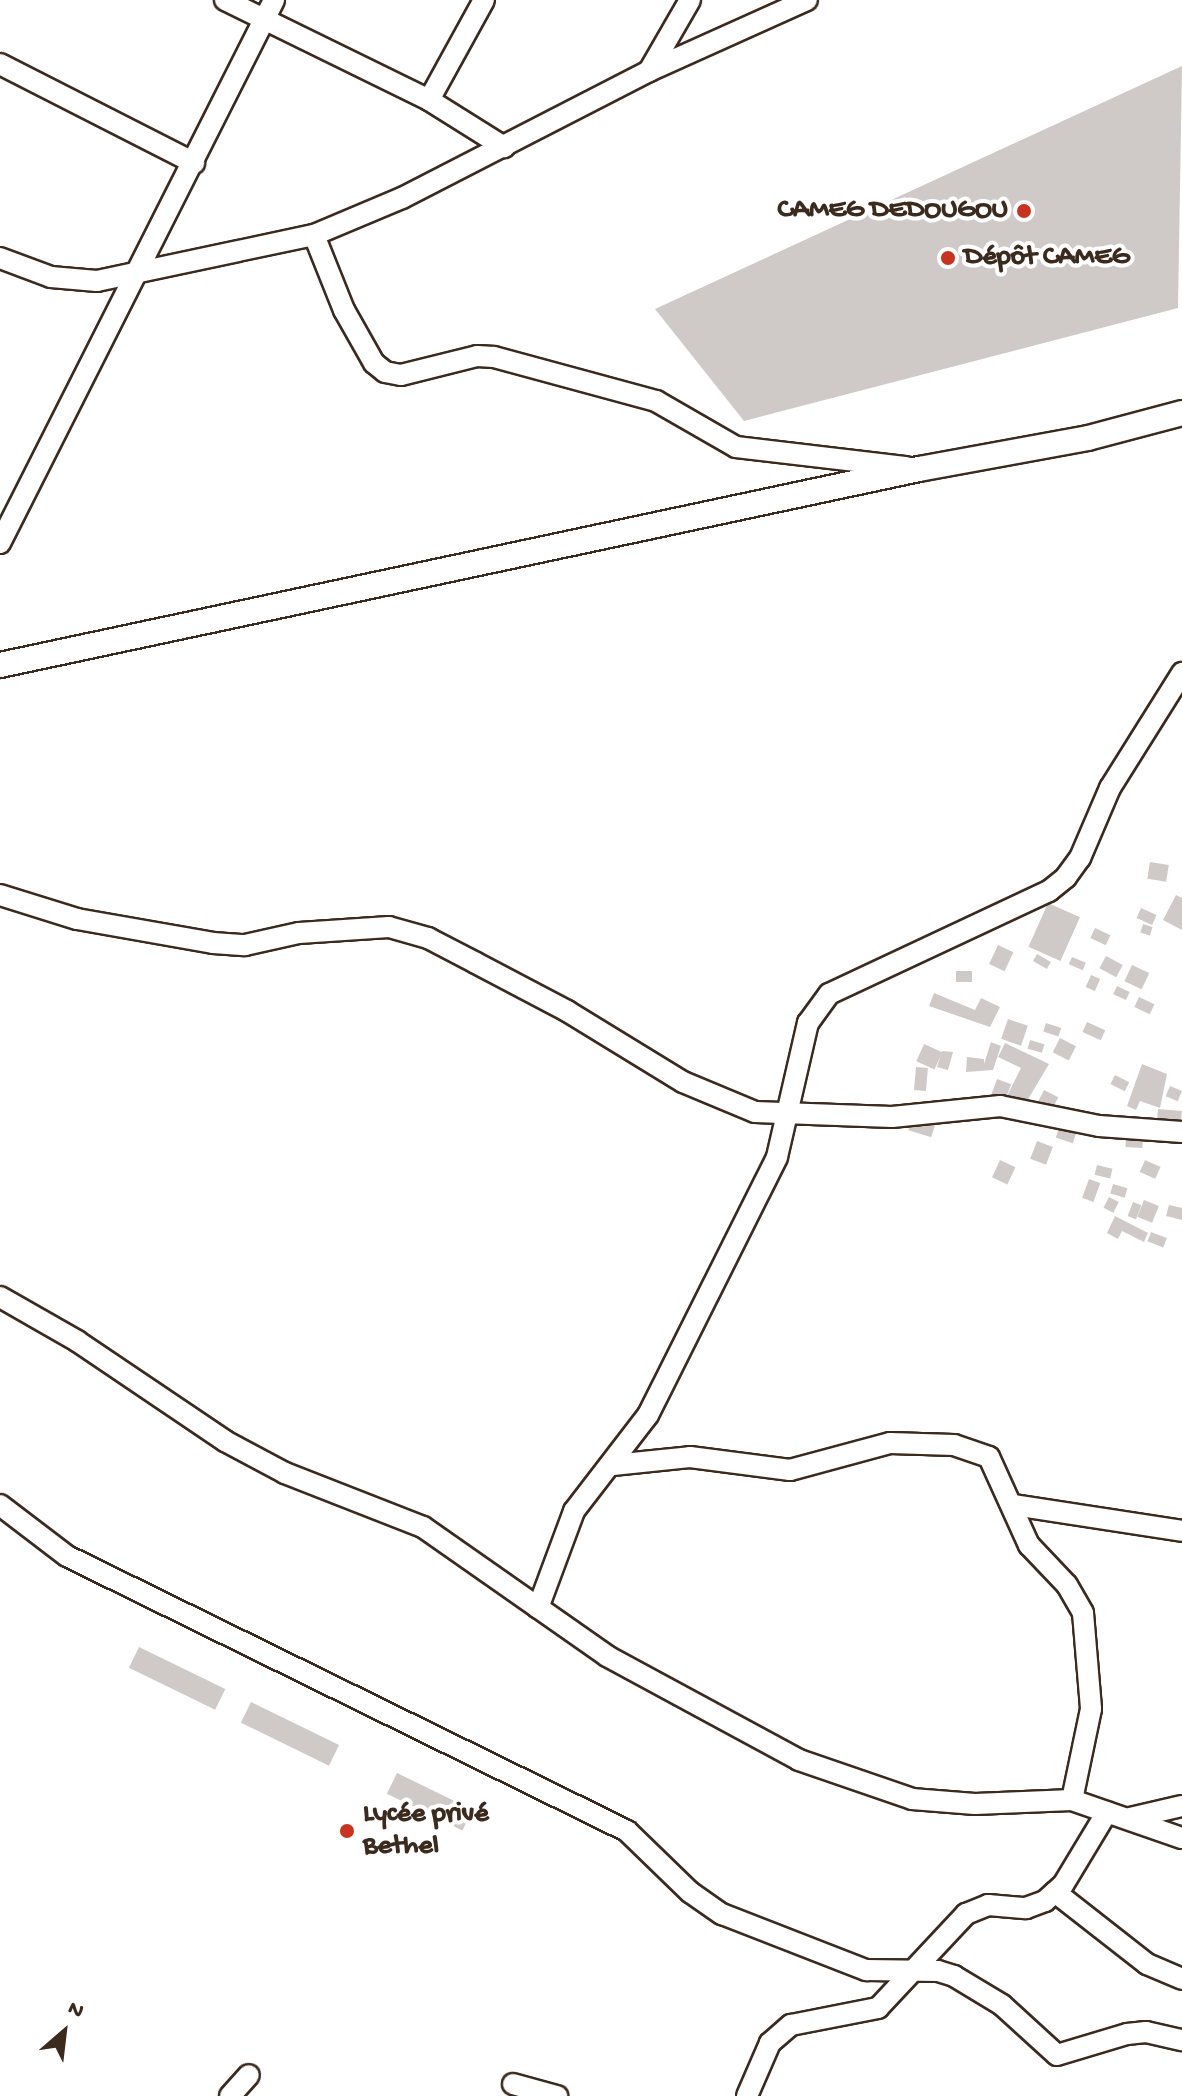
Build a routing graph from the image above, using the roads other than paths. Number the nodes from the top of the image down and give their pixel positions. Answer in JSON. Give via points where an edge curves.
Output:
{"nodes":[{"id":1,"x":225,"y":0,"type":"edge"},
{"id":2,"x":274,"y":0,"type":"edge"},
{"id":3,"x":484,"y":0,"type":"edge"},
{"id":4,"x":690,"y":0,"type":"edge"},
{"id":5,"x":807,"y":0,"type":"edge"},
{"id":6,"x":264,"y":20,"type":"junction"},
{"id":7,"x":0,"y":64,"type":"edge"},
{"id":8,"x":649,"y":71,"type":"junction"},
{"id":9,"x":429,"y":100,"type":"junction"},
{"id":10,"x":504,"y":147,"type":"junction"},
{"id":11,"x":194,"y":163,"type":"junction"},
{"id":12,"x":314,"y":235,"type":"junction"},
{"id":13,"x":0,"y":258,"type":"edge"},
{"id":14,"x":135,"y":276,"type":"junction"},
{"id":15,"x":1182,"y":413,"type":"edge"},
{"id":16,"x":919,"y":469,"type":"junction"},
{"id":17,"x":0,"y":543,"type":"edge"},
{"id":18,"x":0,"y":665,"type":"edge"},
{"id":19,"x":1182,"y":673,"type":"edge"},
{"id":20,"x":0,"y":895,"type":"edge"},
{"id":21,"x":787,"y":1116,"type":"junction"},
{"id":22,"x":1182,"y":1132,"type":"edge"},
{"id":23,"x":0,"y":1297,"type":"edge"},
{"id":24,"x":613,"y":1465,"type":"junction"},
{"id":25,"x":0,"y":1505,"type":"edge"},
{"id":26,"x":1013,"y":1505,"type":"junction"},
{"id":27,"x":1182,"y":1531,"type":"edge"},
{"id":28,"x":538,"y":1608,"type":"junction"},
{"id":29,"x":1072,"y":1800,"type":"junction"},
{"id":30,"x":1182,"y":1806,"type":"edge"},
{"id":31,"x":1107,"y":1812,"type":"junction"},
{"id":32,"x":1130,"y":1818,"type":"junction"},
{"id":33,"x":1182,"y":1838,"type":"edge"},
{"id":34,"x":1055,"y":1892,"type":"junction"},
{"id":35,"x":910,"y":1972,"type":"junction"},
{"id":36,"x":1182,"y":1979,"type":"edge"},
{"id":37,"x":1182,"y":2040,"type":"edge"},
{"id":38,"x":249,"y":2075,"type":"dead end"},
{"id":39,"x":513,"y":2084,"type":"dead end"},
{"id":40,"x":230,"y":2096,"type":"edge"},
{"id":41,"x":557,"y":2096,"type":"edge"},
{"id":42,"x":747,"y":2096,"type":"edge"}],
"edges":[{"from":1,"to":6,"type":"street"},
{"from":2,"to":6,"type":"street"},
{"from":3,"to":9,"type":"street"},
{"from":4,"to":8,"type":"street"},
{"from":5,"to":8,"type":"street"},
{"from":6,"to":9,"type":"street"},
{"from":6,"to":11,"type":"street"},
{"from":7,"to":11,"type":"street"},
{"from":8,"to":10,"type":"street"},
{"from":9,"to":10,"type":"street"},
{"from":10,"to":12,"type":"street"},
{"from":11,"to":14,"type":"street"},
{"from":12,"to":14,"type":"street"},
{"from":12,"to":16,"type":"street","via":[[344,310],[374,363],[385,372],[401,375],[477,356],[494,357],[656,401],[736,447]]},
{"from":13,"to":14,"type":"street","via":[[65,280]]},
{"from":14,"to":17,"type":"street"},
{"from":15,"to":16,"type":"main road","via":[[1088,438]]},
{"from":16,"to":18,"type":"main road"},
{"from":19,"to":21,"type":"street","via":[[1110,788],[1080,858],[1066,877],[1049,891],[829,994],[808,1023]]},
{"from":20,"to":21,"type":"street","via":[[77,919],[213,943],[245,945],[343,930],[402,931],[428,938],[567,1011],[709,1096],[755,1112]]},
{"from":21,"to":22,"type":"street","via":[[892,1117],[1000,1106],[1099,1126]]},
{"from":21,"to":24,"type":"street","via":[[777,1157],[697,1322],[648,1415]]},
{"from":23,"to":28,"type":"street","via":[[77,1341],[201,1427],[285,1473],[423,1527]]},
{"from":24,"to":26,"type":"street","via":[[690,1457],[790,1470],[874,1444],[954,1445],[989,1457]]},
{"from":24,"to":28,"type":"street","via":[[574,1511]]},
{"from":25,"to":35,"type":"street","via":[[81,1563],[627,1831],[690,1892],[722,1914],[866,1970]]},
{"from":26,"to":27,"type":"street"},
{"from":26,"to":29,"type":"street","via":[[1037,1557],[1067,1585],[1083,1613],[1091,1709]]},
{"from":28,"to":29,"type":"street","via":[[660,1686],[799,1760],[857,1782],[912,1799],[975,1804]]},
{"from":29,"to":31,"type":"street"},
{"from":30,"to":32,"type":"street"},
{"from":31,"to":32,"type":"street"},
{"from":31,"to":34,"type":"street"},
{"from":32,"to":33,"type":"street"},
{"from":34,"to":35,"type":"street","via":[[1026,1908],[988,1905],[966,1914]]},
{"from":34,"to":36,"type":"street","via":[[1147,1964]]},
{"from":35,"to":37,"type":"street","via":[[938,1971],[979,1990],[1057,2055],[1137,2033]]},
{"from":35,"to":42,"type":"street","via":[[878,2008],[791,2025],[770,2043]]},
{"from":38,"to":40,"type":"street"},
{"from":39,"to":41,"type":"street"}]}
